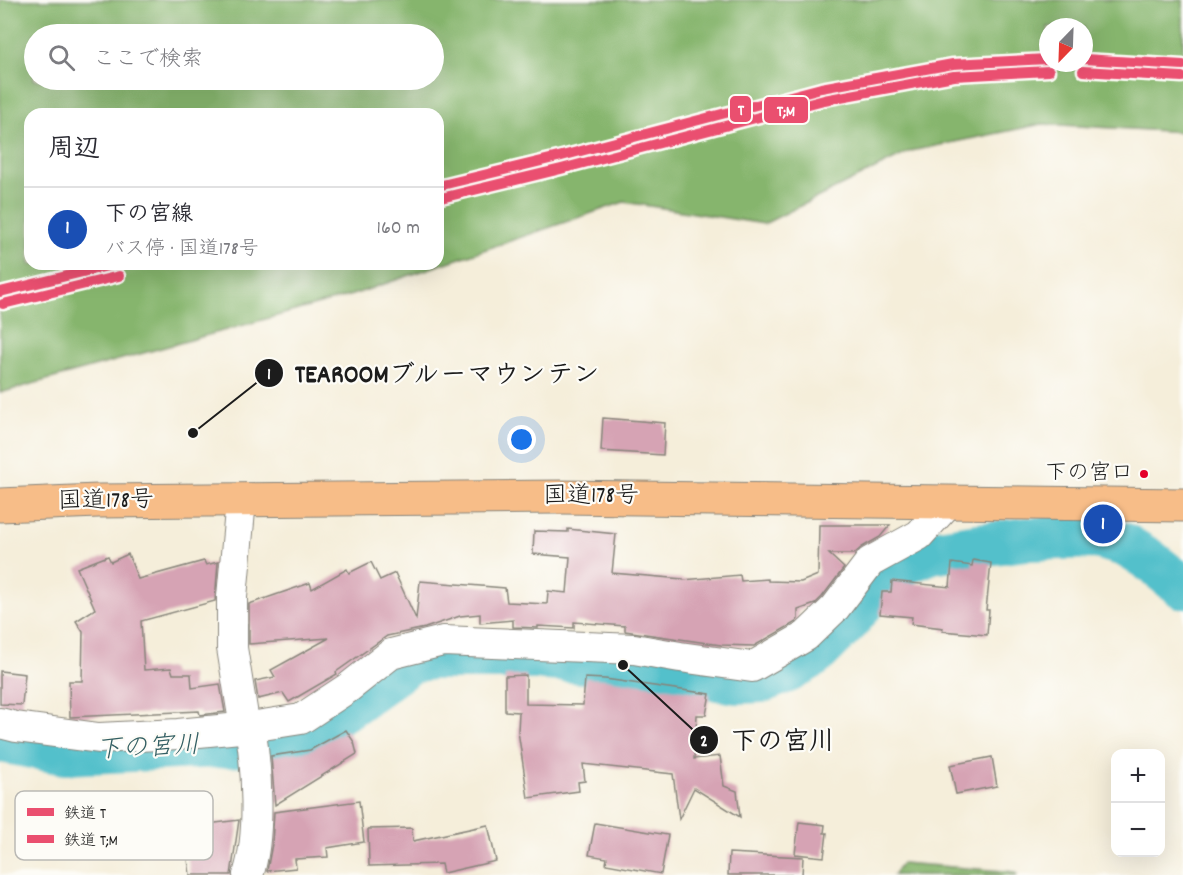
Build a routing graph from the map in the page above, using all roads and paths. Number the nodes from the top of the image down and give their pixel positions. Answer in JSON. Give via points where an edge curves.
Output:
{"nodes":[{"id":1,"x":241,"y":500,"type":"junction"},
{"id":2,"x":949,"y":502,"type":"junction"},
{"id":3,"x":0,"y":505,"type":"edge"},
{"id":4,"x":1181,"y":513,"type":"edge"},
{"id":5,"x":0,"y":723,"type":"edge"},
{"id":6,"x":248,"y":728,"type":"junction"},
{"id":7,"x":248,"y":875,"type":"edge"}],
"edges":[{"from":1,"to":2,"type":"highway","name":"国道178号","via":[[561,497]]},
{"from":1,"to":3,"type":"highway","name":"国道178号"},
{"from":1,"to":6,"type":"street","via":[[232,597],[232,648]]},
{"from":2,"to":4,"type":"highway","name":"国道178号"},
{"from":2,"to":6,"type":"street","via":[[919,535],[870,562],[835,608],[806,636],[752,667],[634,649],[442,640],[391,654],[301,719]]},
{"from":5,"to":6,"type":"street","via":[[99,738]]},
{"from":6,"to":7,"type":"street","via":[[255,755],[257,810]]}]}
